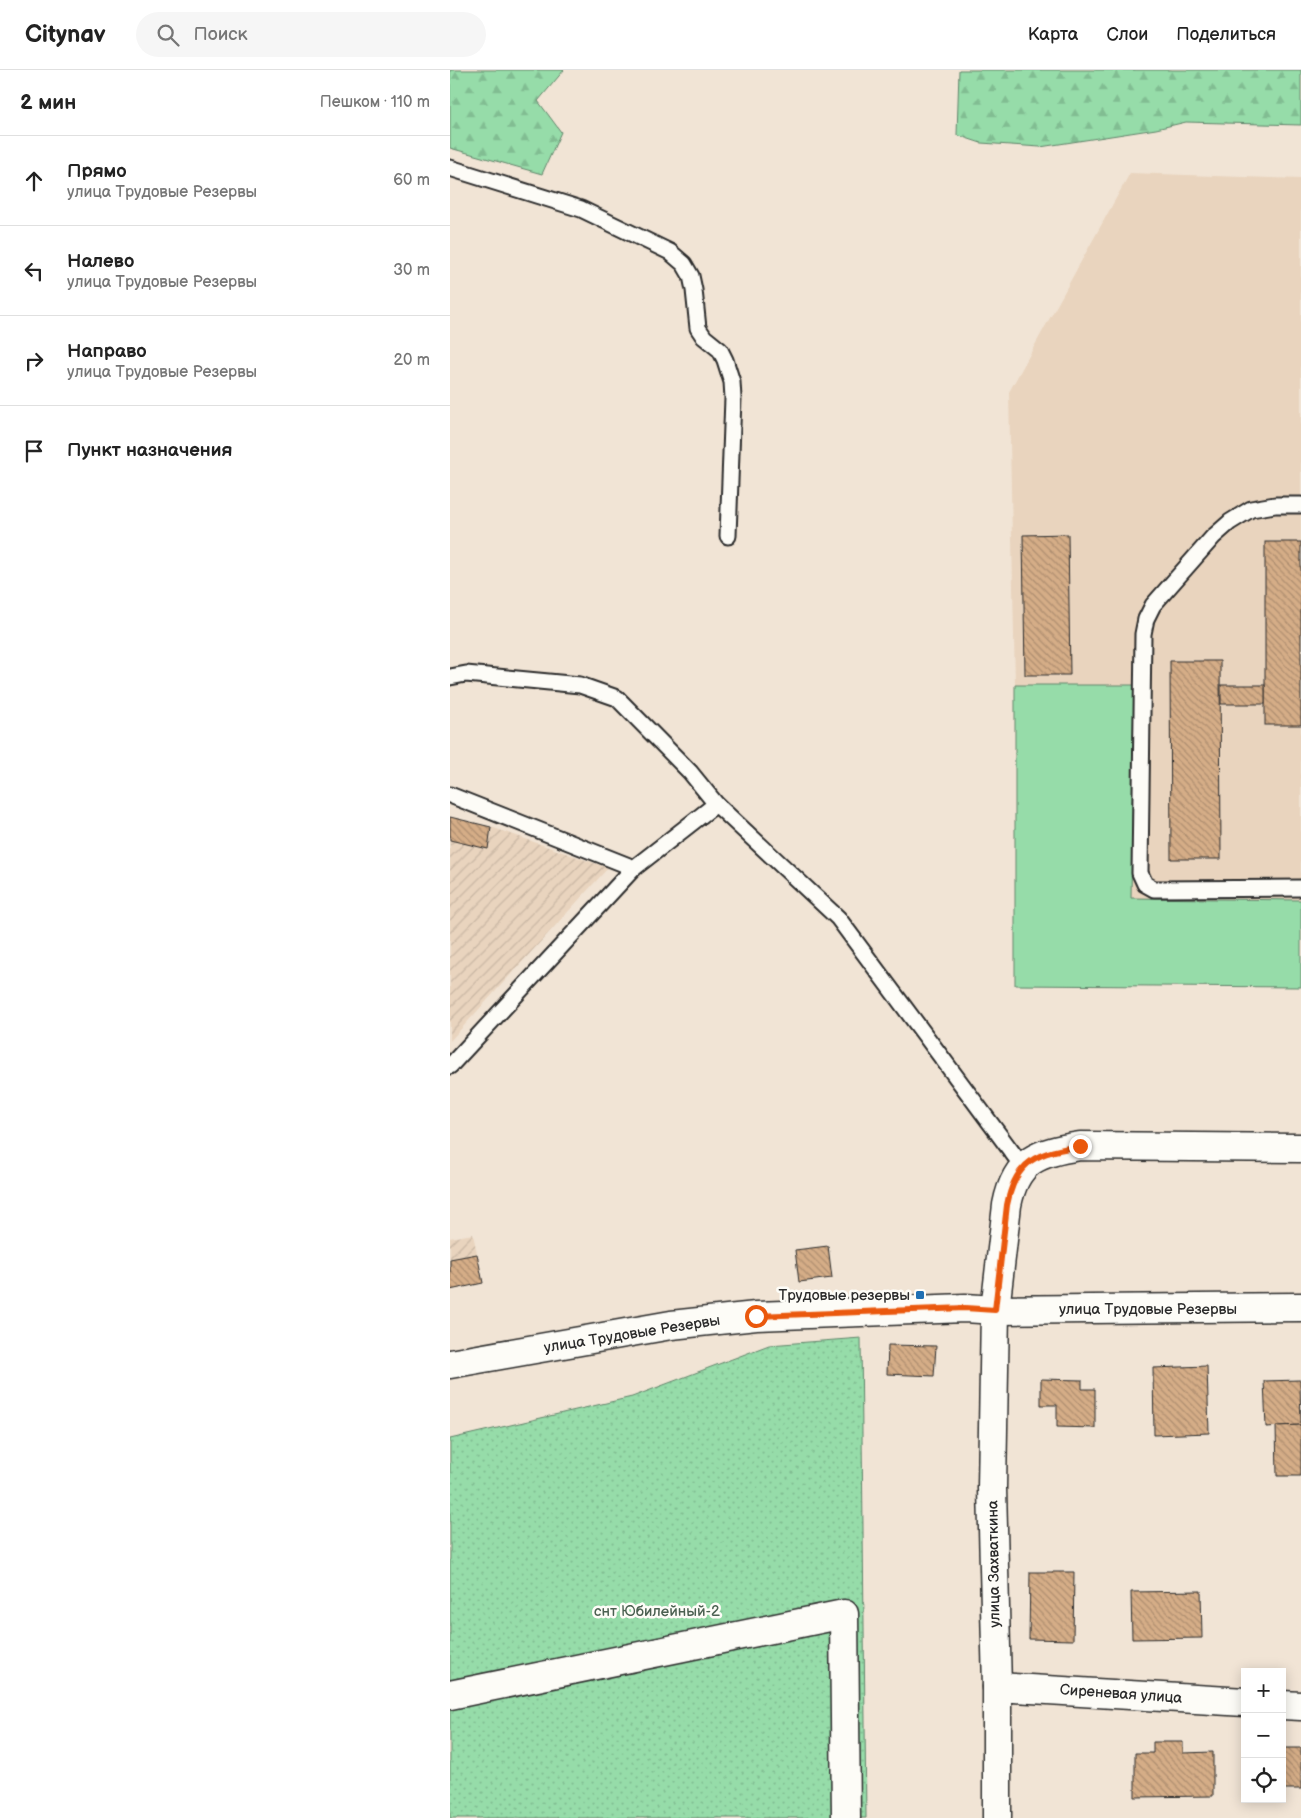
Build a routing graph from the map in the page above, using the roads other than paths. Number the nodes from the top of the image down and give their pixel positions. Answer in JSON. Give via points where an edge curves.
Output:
{"nodes":[{"id":1,"x":450,"y":168,"type":"edge"},
{"id":2,"x":1301,"y":505,"type":"edge"},
{"id":3,"x":728,"y":536,"type":"dead end"},
{"id":4,"x":450,"y":677,"type":"edge"},
{"id":5,"x":450,"y":795,"type":"edge"},
{"id":6,"x":716,"y":804,"type":"junction"},
{"id":7,"x":634,"y":868,"type":"junction"},
{"id":8,"x":1301,"y":888,"type":"edge"},
{"id":9,"x":450,"y":1066,"type":"edge"},
{"id":10,"x":1301,"y":1148,"type":"edge"},
{"id":11,"x":1023,"y":1167,"type":"junction"},
{"id":12,"x":1301,"y":1307,"type":"edge"},
{"id":13,"x":995,"y":1310,"type":"junction"},
{"id":14,"x":450,"y":1364,"type":"edge"},
{"id":15,"x":997,"y":1687,"type":"junction"},
{"id":16,"x":450,"y":1695,"type":"edge"},
{"id":17,"x":1241,"y":1702,"type":"edge"},
{"id":18,"x":1286,"y":1705,"type":"edge"},
{"id":19,"x":1301,"y":1706,"type":"edge"},
{"id":20,"x":846,"y":1818,"type":"edge"},
{"id":21,"x":997,"y":1818,"type":"edge"}],
"edges":[{"from":1,"to":3,"type":"lane","via":[[581,209],[670,252],[684,264],[691,276],[698,328],[720,350],[732,382]]},
{"from":2,"to":8,"type":"lane","via":[[1251,509],[1230,522],[1153,605],[1146,619],[1143,634],[1140,873],[1145,884],[1154,889]]},
{"from":4,"to":6,"type":"lane","via":[[466,674],[580,684],[617,698],[690,772]]},
{"from":5,"to":7,"type":"lane"},
{"from":6,"to":7,"type":"lane"},
{"from":6,"to":11,"type":"lane","via":[[838,918]]},
{"from":7,"to":9,"type":"lane"},
{"from":10,"to":11,"type":"street","via":[[1080,1146],[1035,1158]]},
{"from":11,"to":13,"type":"street","via":[[1014,1178],[1007,1205]]},
{"from":12,"to":13,"type":"street","name":"улица Трудовые Резервы"},
{"from":13,"to":14,"type":"street","name":"улица Трудовые Резервы","via":[[965,1308],[756,1316],[671,1326]]},
{"from":13,"to":15,"type":"street","name":"улица Захваткина","via":[[992,1488]]},
{"from":15,"to":17,"type":"street","name":"Сиреневая улица"},
{"from":15,"to":21,"type":"street","name":"улица Захваткина"},
{"from":16,"to":20,"type":"street","via":[[844,1614]]},
{"from":18,"to":19,"type":"street"}]}
